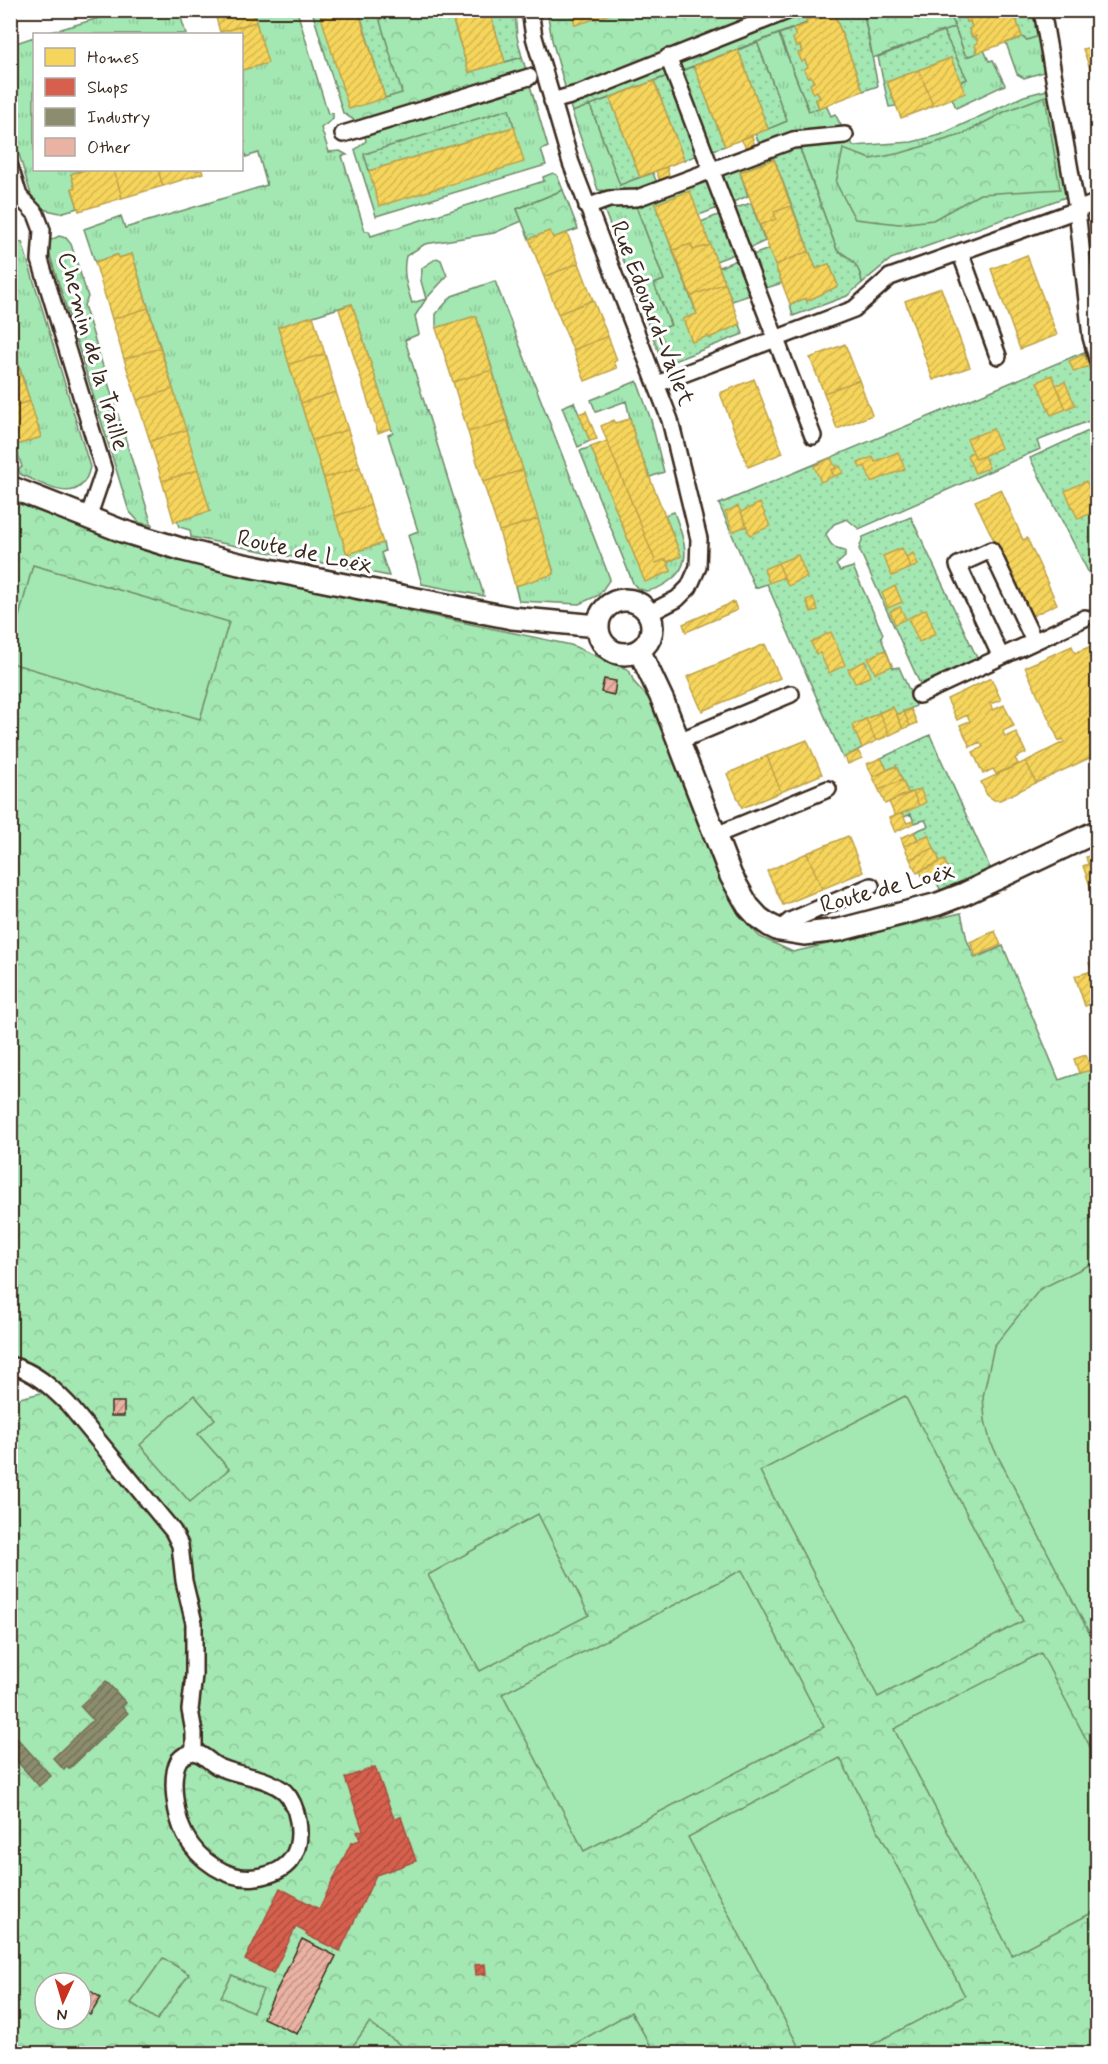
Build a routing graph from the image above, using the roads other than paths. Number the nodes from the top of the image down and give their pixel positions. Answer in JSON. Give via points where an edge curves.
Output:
{"nodes":[{"id":1,"x":530,"y":10,"type":"edge"},
{"id":2,"x":790,"y":10,"type":"edge"},
{"id":3,"x":1042,"y":10,"type":"edge"},
{"id":4,"x":668,"y":57,"type":"junction"},
{"id":5,"x":529,"y":77,"type":"dead end"},
{"id":6,"x":552,"y":101,"type":"junction"},
{"id":7,"x":343,"y":134,"type":"dead end"},
{"id":8,"x":845,"y":135,"type":"dead end"},
{"id":9,"x":10,"y":167,"type":"edge"},
{"id":10,"x":711,"y":171,"type":"junction"},
{"id":11,"x":1098,"y":202,"type":"edge"},
{"id":12,"x":587,"y":207,"type":"junction"},
{"id":13,"x":1077,"y":210,"type":"junction"},
{"id":14,"x":960,"y":252,"type":"junction"},
{"id":15,"x":774,"y":340,"type":"junction"},
{"id":16,"x":998,"y":356,"type":"dead end"},
{"id":17,"x":1098,"y":362,"type":"edge"},
{"id":18,"x":657,"y":384,"type":"junction"},
{"id":19,"x":813,"y":436,"type":"dead end"},
{"id":20,"x":10,"y":487,"type":"edge"},
{"id":21,"x":88,"y":518,"type":"junction"},
{"id":22,"x":648,"y":614,"type":"junction"},
{"id":23,"x":1085,"y":618,"type":"dead end"},
{"id":24,"x":598,"y":626,"type":"junction"},
{"id":25,"x":1034,"y":641,"type":"junction"},
{"id":26,"x":639,"y":650,"type":"junction"},
{"id":27,"x":1000,"y":657,"type":"junction"},
{"id":28,"x":791,"y":694,"type":"dead end"},
{"id":29,"x":919,"y":695,"type":"dead end"},
{"id":30,"x":679,"y":741,"type":"junction"},
{"id":31,"x":828,"y":789,"type":"dead end"},
{"id":32,"x":1098,"y":831,"type":"edge"},
{"id":33,"x":716,"y":835,"type":"junction"},
{"id":34,"x":871,"y":886,"type":"dead end"},
{"id":35,"x":779,"y":930,"type":"junction"},
{"id":36,"x":10,"y":1365,"type":"edge"},
{"id":37,"x":195,"y":1752,"type":"junction"}],
"edges":[{"from":1,"to":6,"type":"street","name":"Rue Edouard-Vallet"},
{"from":2,"to":4,"type":"street"},
{"from":3,"to":13,"type":"street"},
{"from":4,"to":6,"type":"street"},
{"from":4,"to":10,"type":"street"},
{"from":5,"to":7,"type":"street"},
{"from":6,"to":12,"type":"street","name":"Rue Edouard-Vallet"},
{"from":8,"to":10,"type":"street","via":[[793,140]]},
{"from":9,"to":21,"type":"street","name":"Chemin de la Traille","via":[[19,196],[36,214],[42,230],[40,260],[104,471]]},
{"from":10,"to":12,"type":"street","via":[[637,198],[609,199]]},
{"from":10,"to":15,"type":"street"},
{"from":11,"to":13,"type":"street"},
{"from":12,"to":18,"type":"street","name":"Rue Edouard-Vallet"},
{"from":13,"to":14,"type":"street"},
{"from":13,"to":17,"type":"street","via":[[1091,337]]},
{"from":14,"to":15,"type":"street","via":[[890,277],[854,309]]},
{"from":14,"to":16,"type":"street"},
{"from":15,"to":18,"type":"street"},
{"from":15,"to":19,"type":"street"},
{"from":18,"to":22,"type":"street","name":"Rue Edouard-Vallet","via":[[676,442],[699,539],[699,559],[689,587],[677,599]]},
{"from":20,"to":21,"type":"street","name":"Route de Loëx"},
{"from":21,"to":24,"type":"street","name":"Route de Loëx","via":[[154,542],[239,564],[512,618]]},
{"from":22,"to":24,"type":"street","via":[[630,601],[615,602],[603,611]]},
{"from":22,"to":26,"type":"street","via":[[650,637]]},
{"from":23,"to":25,"type":"street"},
{"from":24,"to":26,"type":"street","via":[[601,640],[614,652]]},
{"from":25,"to":27,"type":"street"},
{"from":25,"to":27,"type":"street","via":[[991,550],[958,565]]},
{"from":26,"to":30,"type":"street","name":"Route de Loëx"},
{"from":27,"to":29,"type":"street"},
{"from":28,"to":30,"type":"street"},
{"from":30,"to":33,"type":"street","name":"Route de Loëx"},
{"from":31,"to":33,"type":"street"},
{"from":32,"to":35,"type":"street","name":"Route de Loëx","via":[[928,907],[839,930],[804,934]]},
{"from":33,"to":35,"type":"street","name":"Route de Loëx","via":[[740,895],[759,918]]},
{"from":34,"to":35,"type":"street","via":[[790,921]]},
{"from":36,"to":37,"type":"street","via":[[29,1371],[55,1390],[173,1531],[180,1545],[194,1623],[190,1710]]},
{"from":37,"to":37,"type":"street","via":[[219,1767],[256,1777],[285,1793],[296,1810],[299,1827],[297,1850],[289,1863],[272,1874],[247,1879],[211,1865],[194,1847],[180,1823],[174,1778],[179,1760]]}]}
